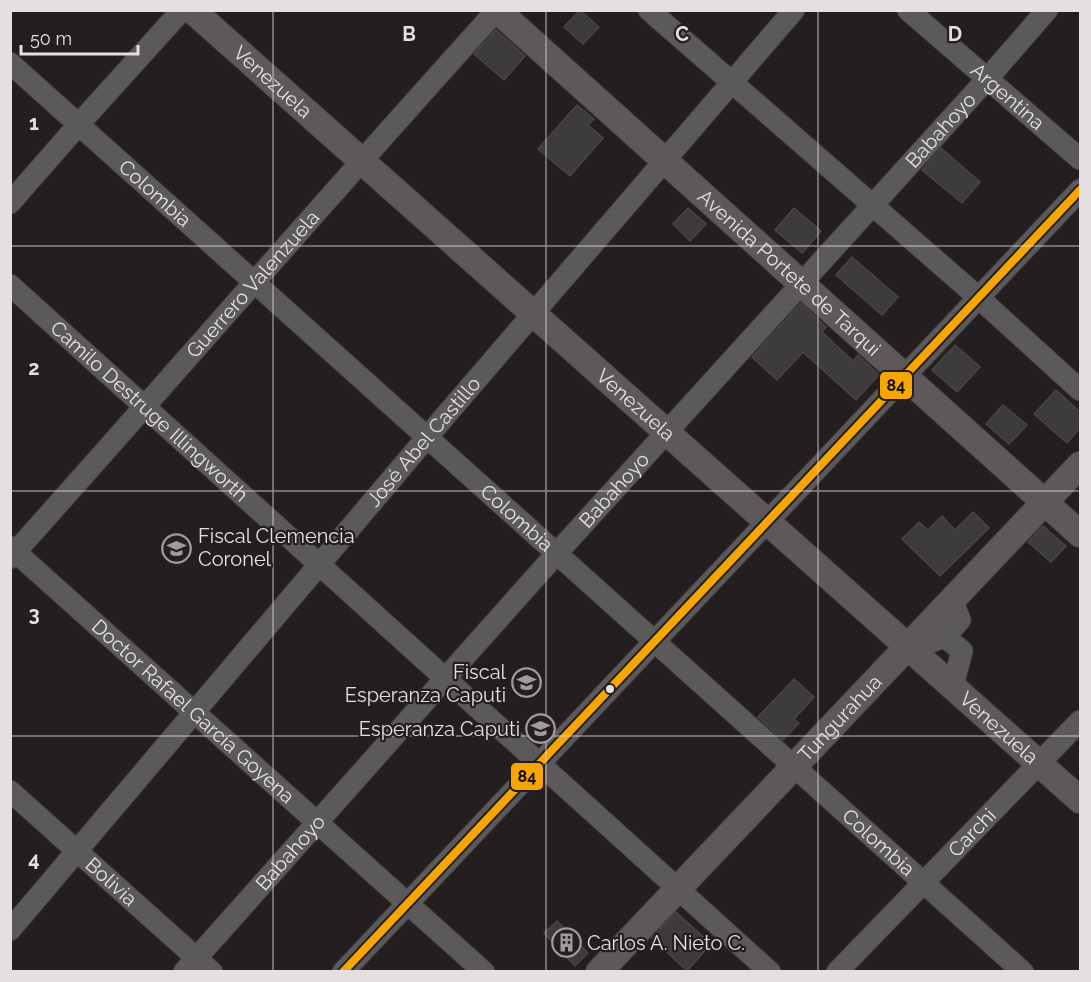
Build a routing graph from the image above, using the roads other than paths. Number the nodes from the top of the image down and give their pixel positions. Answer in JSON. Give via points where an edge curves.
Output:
{"nodes":[{"id":1,"x":182,"y":10,"type":"edge"},
{"id":2,"x":192,"y":10,"type":"edge"},
{"id":3,"x":210,"y":10,"type":"edge"},
{"id":4,"x":649,"y":10,"type":"edge"},
{"id":5,"x":794,"y":10,"type":"edge"},
{"id":6,"x":908,"y":10,"type":"edge"},
{"id":7,"x":1047,"y":10,"type":"edge"},
{"id":8,"x":497,"y":11,"type":"edge"},
{"id":9,"x":10,"y":63,"type":"edge"},
{"id":10,"x":988,"y":78,"type":"junction"},
{"id":11,"x":731,"y":82,"type":"junction"},
{"id":12,"x":79,"y":124,"type":"junction"},
{"id":13,"x":365,"y":157,"type":"junction"},
{"id":14,"x":1080,"y":159,"type":"edge"},
{"id":15,"x":665,"y":162,"type":"junction"},
{"id":16,"x":1080,"y":190,"type":"edge"},
{"id":17,"x":10,"y":203,"type":"edge"},
{"id":18,"x":872,"y":205,"type":"junction"},
{"id":19,"x":254,"y":282,"type":"junction"},
{"id":20,"x":802,"y":284,"type":"junction"},
{"id":21,"x":10,"y":285,"type":"edge"},
{"id":22,"x":979,"y":298,"type":"junction"},
{"id":23,"x":538,"y":310,"type":"junction"},
{"id":24,"x":905,"y":377,"type":"junction"},
{"id":25,"x":1080,"y":390,"type":"edge"},
{"id":26,"x":146,"y":407,"type":"junction"},
{"id":27,"x":671,"y":429,"type":"junction"},
{"id":28,"x":428,"y":436,"type":"junction"},
{"id":29,"x":1080,"y":465,"type":"edge"},
{"id":30,"x":1045,"y":502,"type":"junction"},
{"id":31,"x":771,"y":518,"type":"junction"},
{"id":32,"x":1080,"y":534,"type":"edge"},
{"id":33,"x":12,"y":552,"type":"edge"},
{"id":34,"x":557,"y":554,"type":"junction"},
{"id":35,"x":320,"y":565,"type":"junction"},
{"id":36,"x":654,"y":640,"type":"junction"},
{"id":37,"x":920,"y":641,"type":"junction"},
{"id":38,"x":447,"y":679,"type":"junction"},
{"id":39,"x":955,"y":682,"type":"junction"},
{"id":40,"x":195,"y":712,"type":"junction"},
{"id":41,"x":1080,"y":721,"type":"edge"},
{"id":42,"x":1043,"y":760,"type":"junction"},
{"id":43,"x":541,"y":764,"type":"junction"},
{"id":44,"x":794,"y":766,"type":"junction"},
{"id":45,"x":1080,"y":786,"type":"edge"},
{"id":46,"x":10,"y":791,"type":"edge"},
{"id":47,"x":1080,"y":800,"type":"edge"},
{"id":48,"x":318,"y":823,"type":"junction"},
{"id":49,"x":77,"y":852,"type":"junction"},
{"id":50,"x":924,"y":882,"type":"junction"},
{"id":51,"x":678,"y":888,"type":"junction"},
{"id":52,"x":408,"y":903,"type":"junction"},
{"id":53,"x":10,"y":930,"type":"edge"},
{"id":54,"x":198,"y":967,"type":"edge"},
{"id":55,"x":343,"y":972,"type":"edge"},
{"id":56,"x":484,"y":972,"type":"edge"},
{"id":57,"x":599,"y":972,"type":"edge"},
{"id":58,"x":770,"y":972,"type":"edge"},
{"id":59,"x":837,"y":972,"type":"edge"},
{"id":60,"x":1023,"y":972,"type":"edge"}],
"edges":[{"from":1,"to":12,"type":"street"},
{"from":2,"to":13,"type":"main road","name":"Venezuela"},
{"from":3,"to":13,"type":"street","name":"Venezuela"},
{"from":4,"to":11,"type":"street"},
{"from":5,"to":11,"type":"street","name":"José Abel Castillo"},
{"from":6,"to":10,"type":"street","name":"Argentina"},
{"from":7,"to":10,"type":"street","name":"Babahoyo"},
{"from":8,"to":13,"type":"street","name":"Guerrero Valenzuela"},
{"from":8,"to":15,"type":"main road","name":"Avenida Portete de Tarqui"},
{"from":9,"to":12,"type":"street","name":"Colombia"},
{"from":10,"to":14,"type":"street","name":"Argentina"},
{"from":10,"to":18,"type":"street","name":"Babahoyo"},
{"from":11,"to":15,"type":"street","name":"José Abel Castillo"},
{"from":11,"to":18,"type":"street"},
{"from":12,"to":17,"type":"street"},
{"from":12,"to":19,"type":"street","name":"Colombia"},
{"from":13,"to":19,"type":"street","name":"Guerrero Valenzuela"},
{"from":13,"to":23,"type":"main road","name":"Venezuela"},
{"from":15,"to":20,"type":"main road","name":"Avenida Portete de Tarqui"},
{"from":15,"to":23,"type":"street","name":"José Abel Castillo"},
{"from":16,"to":22,"type":"street"},
{"from":18,"to":20,"type":"street","name":"Babahoyo"},
{"from":18,"to":22,"type":"street"},
{"from":19,"to":26,"type":"street","name":"Guerrero Valenzuela"},
{"from":19,"to":28,"type":"street","name":"Colombia"},
{"from":20,"to":24,"type":"main road","name":"Avenida Portete de Tarqui"},
{"from":20,"to":27,"type":"street","name":"Babahoyo"},
{"from":21,"to":26,"type":"street","name":"Camilo Destruge Illingworth"},
{"from":22,"to":24,"type":"street"},
{"from":22,"to":25,"type":"street"},
{"from":23,"to":27,"type":"main road","name":"Venezuela"},
{"from":23,"to":28,"type":"street","name":"José Abel Castillo"},
{"from":24,"to":30,"type":"main road","name":"Avenida Portete de Tarqui"},
{"from":24,"to":31,"type":"street"},
{"from":26,"to":33,"type":"street","name":"Guerrero Valenzuela"},
{"from":26,"to":35,"type":"street","name":"Camilo Destruge Illingworth"},
{"from":27,"to":31,"type":"main road","name":"Venezuela"},
{"from":27,"to":34,"type":"street","name":"Babahoyo"},
{"from":28,"to":34,"type":"street","name":"Colombia"},
{"from":28,"to":35,"type":"street","name":"José Abel Castillo"},
{"from":29,"to":30,"type":"main road","name":"Tungurahua"},
{"from":30,"to":32,"type":"main road","name":"Avenida Portete de Tarqui"},
{"from":30,"to":37,"type":"main road","name":"Tungurahua","via":[[952,600]]},
{"from":31,"to":36,"type":"street"},
{"from":31,"to":37,"type":"main road","name":"Venezuela"},
{"from":33,"to":40,"type":"street","name":"Doctor Rafael García Goyena"},
{"from":34,"to":36,"type":"street","name":"Colombia"},
{"from":34,"to":38,"type":"street","name":"Babahoyo"},
{"from":35,"to":38,"type":"street","name":"Camilo Destruge Illingworth"},
{"from":35,"to":40,"type":"street","name":"José Abel Castillo"},
{"from":36,"to":43,"type":"street"},
{"from":36,"to":44,"type":"street","name":"Colombia"},
{"from":37,"to":39,"type":"main road","name":"Venezuela"},
{"from":37,"to":39,"type":"street","via":[[962,651]]},
{"from":37,"to":44,"type":"main road","name":"Tungurahua"},
{"from":38,"to":43,"type":"street","name":"Camilo Destruge Illingworth"},
{"from":38,"to":48,"type":"street","name":"Babahoyo"},
{"from":39,"to":42,"type":"main road","name":"Venezuela"},
{"from":40,"to":48,"type":"street","name":"Doctor Rafael García Goyena"},
{"from":40,"to":49,"type":"street","name":"José Abel Castillo"},
{"from":41,"to":42,"type":"street","name":"Carchi"},
{"from":42,"to":45,"type":"street","name":"Venezuela"},
{"from":42,"to":47,"type":"main road","name":"Venezuela"},
{"from":42,"to":50,"type":"street","name":"Carchi"},
{"from":43,"to":51,"type":"street","name":"Camilo Destruge Illingworth"},
{"from":43,"to":52,"type":"street"},
{"from":44,"to":50,"type":"street","name":"Colombia"},
{"from":44,"to":51,"type":"main road","name":"Tungurahua"},
{"from":46,"to":49,"type":"street","name":"Bolivia"},
{"from":48,"to":52,"type":"street","name":"Doctor Rafael García Goyena"},
{"from":48,"to":54,"type":"street","name":"Babahoyo"},
{"from":49,"to":53,"type":"street","name":"José Abel Castillo"},
{"from":49,"to":54,"type":"street","name":"Bolivia"},
{"from":50,"to":59,"type":"street","name":"Carchi"},
{"from":50,"to":60,"type":"street","name":"Colombia"},
{"from":51,"to":57,"type":"main road","name":"Tungurahua"},
{"from":51,"to":58,"type":"street","name":"Camilo Destruge Illingworth"},
{"from":52,"to":55,"type":"street"},
{"from":52,"to":56,"type":"street","name":"Doctor Rafael García Goyena"}]}
